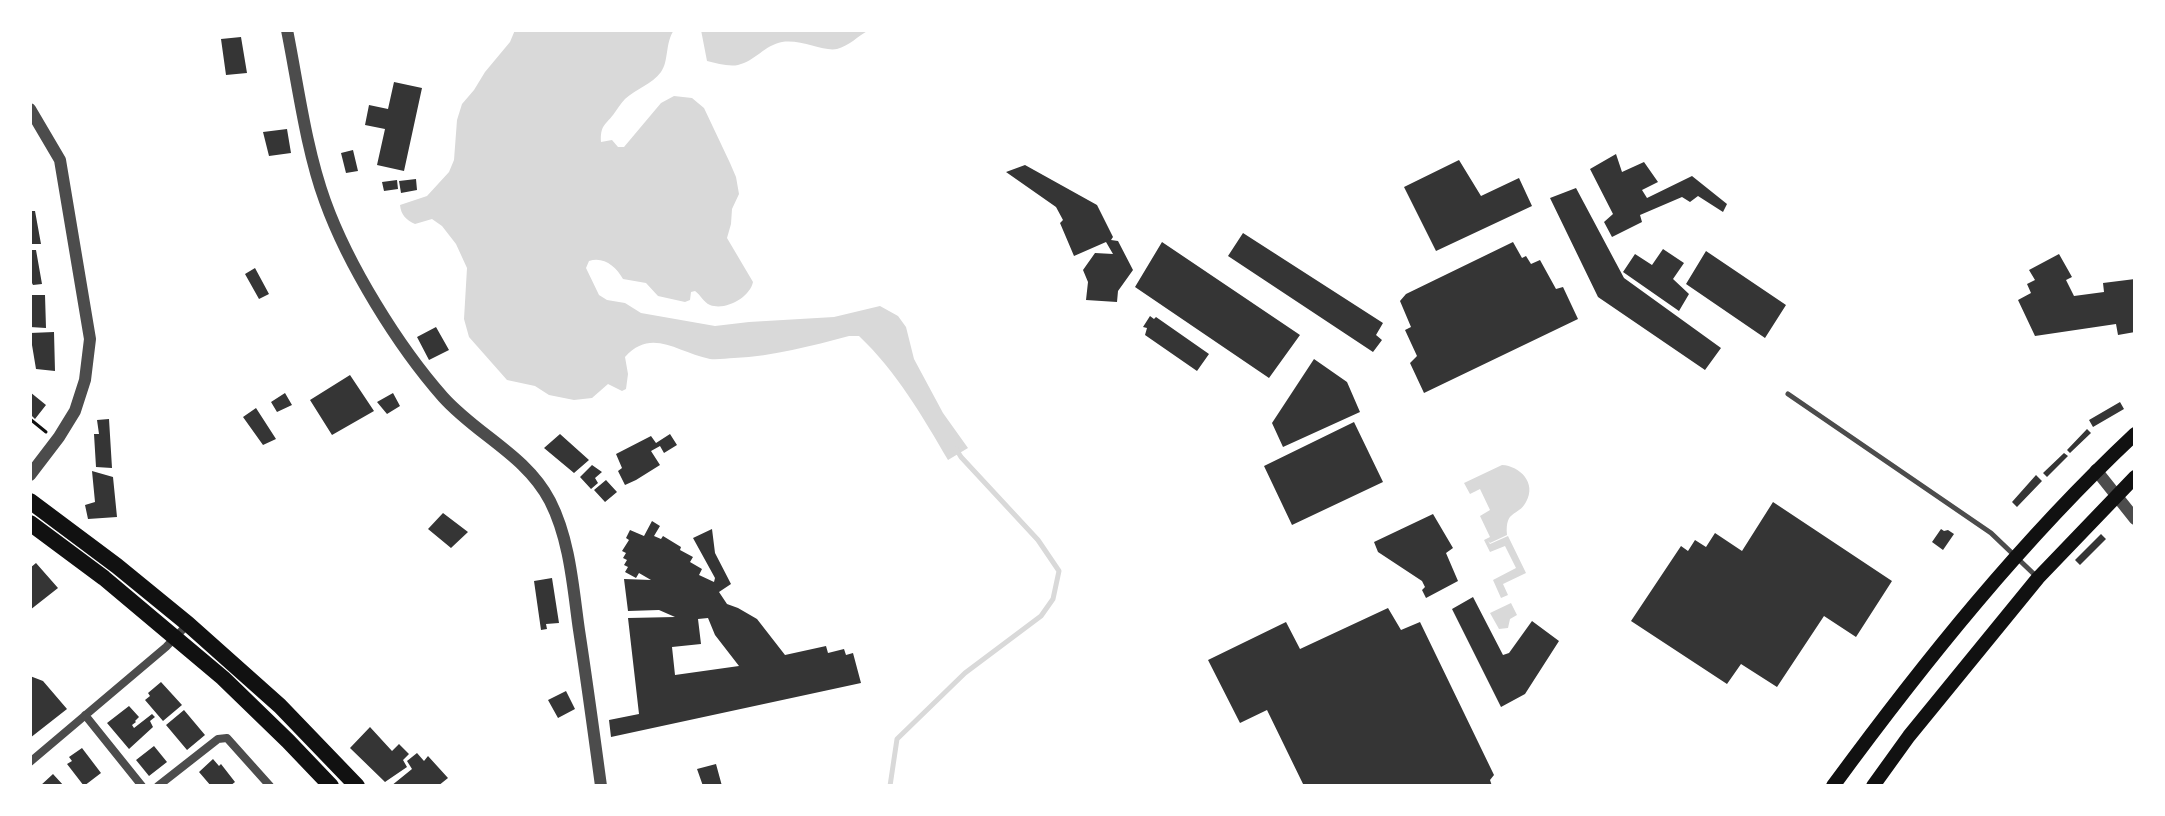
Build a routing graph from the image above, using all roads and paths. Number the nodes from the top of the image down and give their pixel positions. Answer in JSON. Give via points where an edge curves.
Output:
{"nodes":[{"id":1,"x":287,"y":30,"type":"edge"},
{"id":2,"x":30,"y":109,"type":"edge"},
{"id":3,"x":1788,"y":394,"type":"dead end"},
{"id":4,"x":30,"y":419,"type":"edge"},
{"id":5,"x":46,"y":433,"type":"dead end"},
{"id":6,"x":2135,"y":434,"type":"edge"},
{"id":7,"x":2096,"y":470,"type":"junction"},
{"id":8,"x":30,"y":475,"type":"edge"},
{"id":9,"x":2135,"y":477,"type":"edge"},
{"id":10,"x":2116,"y":495,"type":"junction"},
{"id":11,"x":30,"y":501,"type":"edge"},
{"id":12,"x":2135,"y":519,"type":"edge"},
{"id":13,"x":30,"y":523,"type":"edge"},
{"id":14,"x":2017,"y":557,"type":"junction"},
{"id":15,"x":2038,"y":578,"type":"junction"},
{"id":16,"x":188,"y":624,"type":"junction"},
{"id":17,"x":175,"y":639,"type":"junction"},
{"id":18,"x":85,"y":715,"type":"junction"},
{"id":19,"x":30,"y":762,"type":"edge"},
{"id":20,"x":142,"y":786,"type":"edge"},
{"id":21,"x":158,"y":786,"type":"edge"},
{"id":22,"x":270,"y":786,"type":"edge"},
{"id":23,"x":331,"y":786,"type":"edge"},
{"id":24,"x":357,"y":786,"type":"edge"},
{"id":25,"x":601,"y":786,"type":"edge"},
{"id":26,"x":1833,"y":786,"type":"edge"},
{"id":27,"x":1873,"y":786,"type":"edge"}],
"edges":[{"from":1,"to":25,"type":"street","via":[[315,168],[358,273],[435,387],[516,457],[552,505],[572,575]]},
{"from":2,"to":8,"type":"street","via":[[60,160],[90,339],[75,411]]},
{"from":3,"to":14,"type":"lane","via":[[1981,526]]},
{"from":4,"to":5,"type":"path"},
{"from":6,"to":7,"type":"main road"},
{"from":7,"to":10,"type":"street"},
{"from":7,"to":14,"type":"main road"},
{"from":9,"to":10,"type":"main road"},
{"from":10,"to":12,"type":"street"},
{"from":10,"to":15,"type":"main road"},
{"from":11,"to":16,"type":"main road"},
{"from":13,"to":17,"type":"main road"},
{"from":14,"to":15,"type":"lane"},
{"from":14,"to":26,"type":"main road","via":[[1949,635]]},
{"from":15,"to":27,"type":"main road"},
{"from":16,"to":17,"type":"street"},
{"from":16,"to":24,"type":"main road","via":[[280,706]]},
{"from":17,"to":18,"type":"street"},
{"from":17,"to":23,"type":"main road","via":[[223,678]]},
{"from":18,"to":19,"type":"street"},
{"from":18,"to":20,"type":"street"},
{"from":21,"to":22,"type":"street","via":[[218,739],[227,738]]}]}
